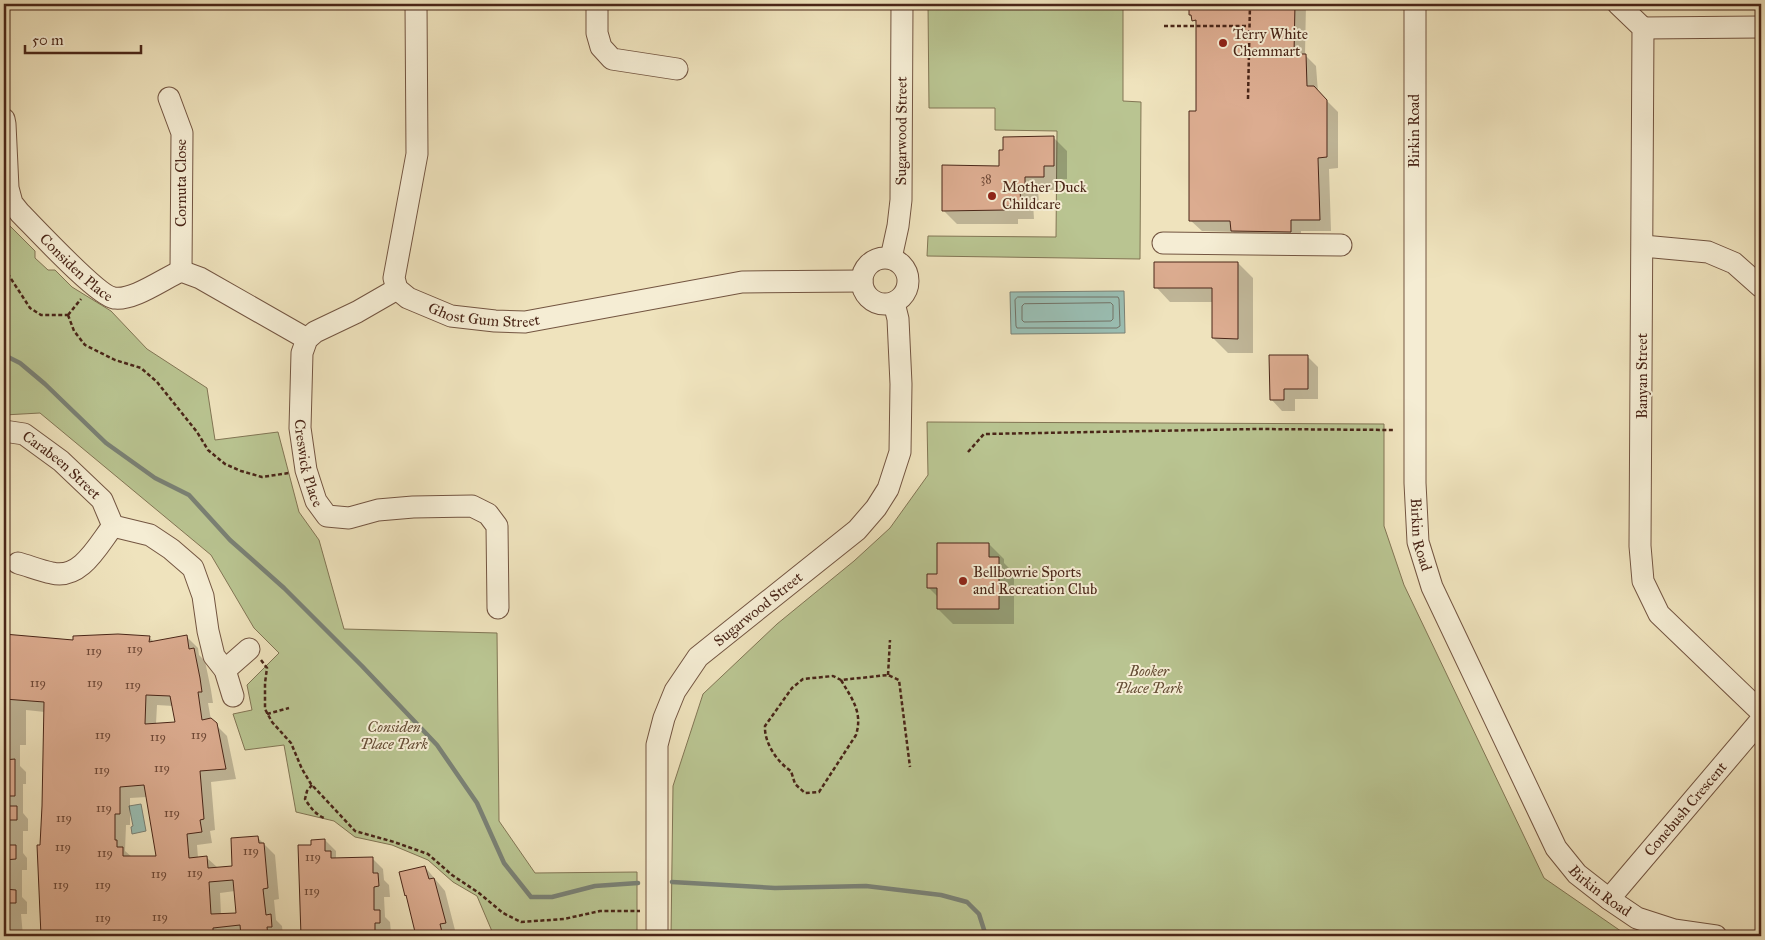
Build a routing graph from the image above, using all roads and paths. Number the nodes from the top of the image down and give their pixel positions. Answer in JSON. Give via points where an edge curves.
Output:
{"nodes":[{"id":1,"x":416,"y":4,"type":"edge"},
{"id":2,"x":597,"y":4,"type":"edge"},
{"id":3,"x":902,"y":4,"type":"edge"},
{"id":4,"x":1250,"y":4,"type":"edge"},
{"id":5,"x":1415,"y":4,"type":"edge"},
{"id":6,"x":1618,"y":4,"type":"edge"},
{"id":7,"x":1164,"y":26,"type":"dead end"},
{"id":8,"x":1249,"y":26,"type":"junction"},
{"id":9,"x":1761,"y":27,"type":"edge"},
{"id":10,"x":1642,"y":28,"type":"junction"},
{"id":11,"x":677,"y":69,"type":"dead end"},
{"id":12,"x":169,"y":98,"type":"dead end"},
{"id":13,"x":1248,"y":99,"type":"dead end"},
{"id":14,"x":4,"y":119,"type":"edge"},
{"id":15,"x":1163,"y":243,"type":"dead end"},
{"id":16,"x":1341,"y":244,"type":"dead end"},
{"id":17,"x":1643,"y":246,"type":"junction"},
{"id":18,"x":891,"y":258,"type":"junction"},
{"id":19,"x":4,"y":268,"type":"edge"},
{"id":20,"x":181,"y":271,"type":"junction"},
{"id":21,"x":862,"y":281,"type":"junction"},
{"id":22,"x":92,"y":286,"type":"junction"},
{"id":23,"x":1761,"y":287,"type":"edge"},
{"id":24,"x":397,"y":289,"type":"junction"},
{"id":25,"x":894,"y":302,"type":"junction"},
{"id":26,"x":68,"y":315,"type":"junction"},
{"id":27,"x":307,"y":339,"type":"junction"},
{"id":28,"x":1395,"y":430,"type":"dead end"},
{"id":29,"x":4,"y":431,"type":"edge"},
{"id":30,"x":968,"y":452,"type":"dead end"},
{"id":31,"x":306,"y":470,"type":"junction"},
{"id":32,"x":113,"y":526,"type":"junction"},
{"id":33,"x":18,"y":562,"type":"dead end"},
{"id":34,"x":498,"y":608,"type":"dead end"},
{"id":35,"x":890,"y":640,"type":"dead end"},
{"id":36,"x":249,"y":649,"type":"joint"},
{"id":37,"x":226,"y":670,"type":"junction"},
{"id":38,"x":888,"y":675,"type":"junction"},
{"id":39,"x":841,"y":680,"type":"junction"},
{"id":40,"x":233,"y":696,"type":"dead end"},
{"id":41,"x":289,"y":708,"type":"dead end"},
{"id":42,"x":1761,"y":712,"type":"edge"},
{"id":43,"x":268,"y":714,"type":"junction"},
{"id":44,"x":1761,"y":720,"type":"edge"},
{"id":45,"x":910,"y":767,"type":"dead end"},
{"id":46,"x":312,"y":786,"type":"junction"},
{"id":47,"x":324,"y":818,"type":"dead end"},
{"id":48,"x":1609,"y":899,"type":"junction"},
{"id":49,"x":658,"y":911,"type":"junction"},
{"id":50,"x":657,"y":936,"type":"edge"},
{"id":51,"x":1716,"y":936,"type":"edge"}],
"edges":[{"from":1,"to":24,"type":"street","via":[[417,154],[398,248],[394,278]]},
{"from":2,"to":11,"type":"street","via":[[597,33],[601,47],[612,59]]},
{"from":3,"to":18,"type":"street","name":"Sugarwood Street","via":[[901,200]]},
{"from":4,"to":8,"type":"path"},
{"from":5,"to":48,"type":"street","name":"Birkin Road","via":[[1414,329],[1418,542],[1432,587],[1556,848],[1577,874]]},
{"from":6,"to":10,"type":"street"},
{"from":7,"to":8,"type":"path"},
{"from":8,"to":13,"type":"path"},
{"from":9,"to":10,"type":"street"},
{"from":10,"to":17,"type":"street","name":"Banyan Street"},
{"from":12,"to":20,"type":"street","name":"Cornuta Close","via":[[182,133]]},
{"from":14,"to":22,"type":"street","name":"Considen Place","via":[[8,188],[12,203]]},
{"from":15,"to":16,"type":"street"},
{"from":17,"to":23,"type":"street","via":[[1708,252],[1734,263]]},
{"from":17,"to":42,"type":"street","name":"Banyan Street","via":[[1640,546],[1643,581],[1659,614]]},
{"from":18,"to":21,"type":"street","via":[[873,261],[865,269]]},
{"from":18,"to":25,"type":"street","via":[[902,265],[908,276],[904,295]]},
{"from":19,"to":26,"type":"path","via":[[30,308],[41,315]]},
{"from":20,"to":22,"type":"street","name":"Considen Place","via":[[124,298],[112,298]]},
{"from":20,"to":27,"type":"street","via":[[200,278]]},
{"from":21,"to":24,"type":"street","name":"Ghost Gum Street","via":[[742,282],[525,322],[451,316],[411,300]]},
{"from":21,"to":25,"type":"street","via":[[866,293],[875,302]]},
{"from":22,"to":26,"type":"path"},
{"from":24,"to":27,"type":"street"},
{"from":25,"to":49,"type":"street","name":"Sugarwood Street","via":[[900,338],[901,428],[900,452],[888,488],[876,508],[856,530],[698,657],[675,691],[664,718],[657,745]]},
{"from":26,"to":31,"type":"path","via":[[74,331],[85,345],[141,368],[157,382],[208,450],[225,464],[262,477]]},
{"from":27,"to":31,"type":"street","name":"Creswick Place","via":[[302,353],[300,428]]},
{"from":28,"to":30,"type":"path","via":[[984,434]]},
{"from":29,"to":32,"type":"street","name":"Carabeen Street","via":[[24,434],[61,461],[102,500]]},
{"from":31,"to":34,"type":"street","name":"Creswick Place","via":[[316,501],[328,516],[349,518],[378,510],[472,506],[488,514],[496,526]]},
{"from":32,"to":33,"type":"street","via":[[83,565],[69,573],[54,574]]},
{"from":32,"to":37,"type":"street","via":[[150,535],[193,568],[203,596],[214,656]]},
{"from":35,"to":38,"type":"path"},
{"from":36,"to":37,"type":"street"},
{"from":36,"to":43,"type":"path","via":[[267,668],[265,709]]},
{"from":37,"to":40,"type":"street"},
{"from":38,"to":39,"type":"path"},
{"from":38,"to":45,"type":"path","via":[[899,680]]},
{"from":39,"to":39,"type":"path","via":[[833,676],[804,679],[792,688],[765,726],[765,734],[782,765],[791,771],[795,784],[805,793],[819,792],[856,735],[858,711]]},
{"from":41,"to":43,"type":"path"},
{"from":43,"to":46,"type":"path","via":[[291,743]]},
{"from":44,"to":48,"type":"street","name":"Conebush Crescent"},
{"from":46,"to":47,"type":"path","via":[[305,799]]},
{"from":46,"to":49,"type":"path","via":[[355,831],[428,854],[512,919],[530,922],[600,911]]},
{"from":48,"to":51,"type":"street","name":"Birkin Road","via":[[1637,918],[1674,930]]},
{"from":49,"to":50,"type":"street","name":"Sugarwood Street"}]}
